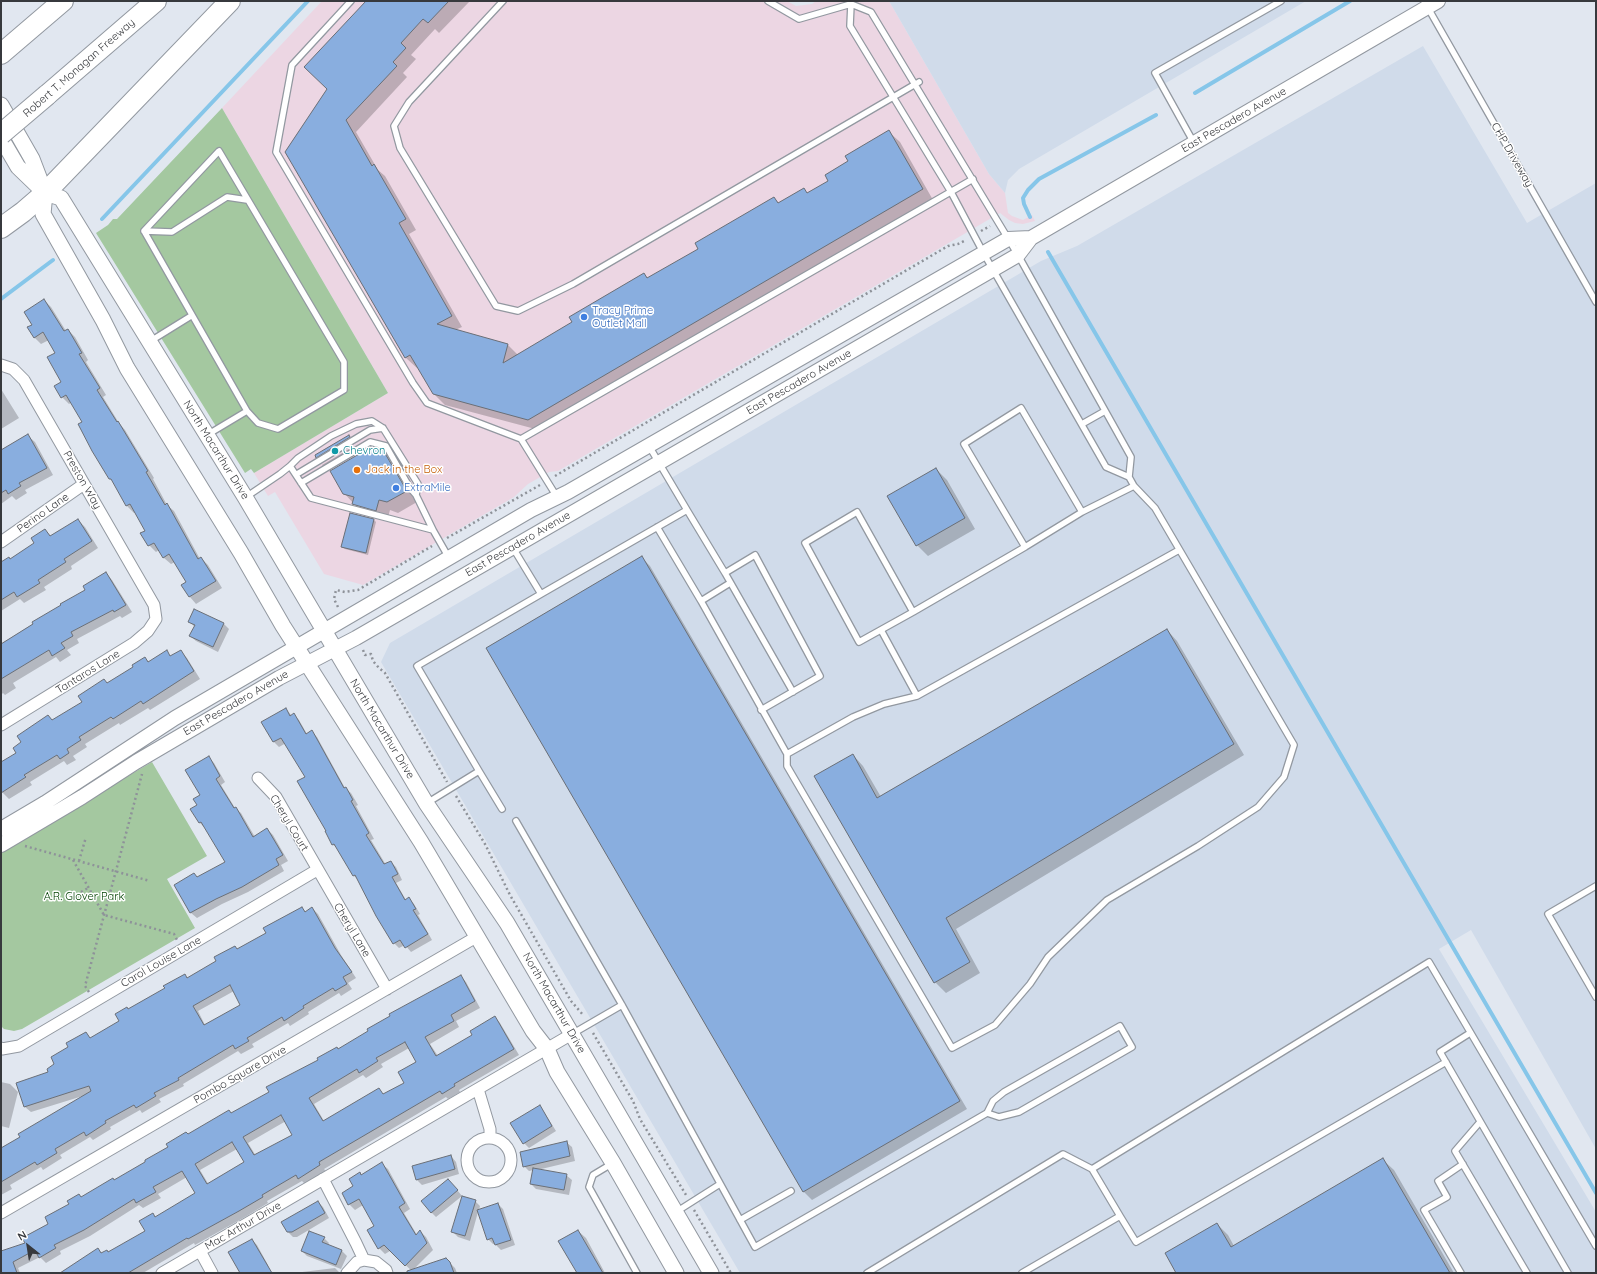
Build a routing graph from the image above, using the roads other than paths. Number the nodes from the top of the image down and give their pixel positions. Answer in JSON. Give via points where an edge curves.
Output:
{"nodes":[{"id":1,"x":63,"y":1,"type":"edge"},
{"id":2,"x":156,"y":1,"type":"edge"},
{"id":3,"x":230,"y":1,"type":"edge"},
{"id":4,"x":351,"y":1,"type":"edge"},
{"id":5,"x":503,"y":1,"type":"edge"},
{"id":6,"x":768,"y":1,"type":"edge"},
{"id":7,"x":1281,"y":1,"type":"edge"},
{"id":8,"x":1430,"y":3,"type":"edge"},
{"id":9,"x":851,"y":4,"type":"junction"},
{"id":10,"x":1,"y":54,"type":"edge"},
{"id":11,"x":917,"y":83,"type":"junction"},
{"id":12,"x":892,"y":96,"type":"junction"},
{"id":13,"x":1,"y":105,"type":"edge"},
{"id":14,"x":1,"y":134,"type":"edge"},
{"id":15,"x":1,"y":138,"type":"edge"},
{"id":16,"x":1194,"y":143,"type":"junction"},
{"id":17,"x":973,"y":179,"type":"junction"},
{"id":18,"x":951,"y":192,"type":"junction"},
{"id":19,"x":45,"y":193,"type":"junction"},
{"id":20,"x":247,"y":200,"type":"junction"},
{"id":21,"x":1,"y":228,"type":"edge"},
{"id":22,"x":144,"y":231,"type":"junction"},
{"id":23,"x":1031,"y":238,"type":"junction"},
{"id":24,"x":1008,"y":239,"type":"junction"},
{"id":25,"x":984,"y":254,"type":"junction"},
{"id":26,"x":1018,"y":255,"type":"junction"},
{"id":27,"x":993,"y":269,"type":"junction"},
{"id":28,"x":1596,"y":302,"type":"edge"},
{"id":29,"x":191,"y":316,"type":"junction"},
{"id":30,"x":149,"y":342,"type":"junction"},
{"id":31,"x":1,"y":365,"type":"edge"},
{"id":32,"x":247,"y":410,"type":"junction"},
{"id":33,"x":1105,"y":411,"type":"junction"},
{"id":34,"x":1082,"y":424,"type":"junction"},
{"id":35,"x":383,"y":428,"type":"junction"},
{"id":36,"x":207,"y":435,"type":"junction"},
{"id":37,"x":521,"y":439,"type":"junction"},
{"id":38,"x":648,"y":446,"type":"junction"},
{"id":39,"x":659,"y":463,"type":"junction"},
{"id":40,"x":290,"y":466,"type":"junction"},
{"id":41,"x":296,"y":474,"type":"junction"},
{"id":42,"x":1129,"y":477,"type":"junction"},
{"id":43,"x":302,"y":483,"type":"junction"},
{"id":44,"x":84,"y":484,"type":"junction"},
{"id":45,"x":1134,"y":486,"type":"junction"},
{"id":46,"x":416,"y":495,"type":"junction"},
{"id":47,"x":245,"y":497,"type":"junction"},
{"id":48,"x":557,"y":497,"type":"junction"},
{"id":49,"x":688,"y":510,"type":"junction"},
{"id":50,"x":1082,"y":512,"type":"junction"},
{"id":51,"x":658,"y":527,"type":"junction"},
{"id":52,"x":433,"y":530,"type":"junction"},
{"id":53,"x":1,"y":542,"type":"edge"},
{"id":54,"x":512,"y":547,"type":"junction"},
{"id":55,"x":1025,"y":547,"type":"junction"},
{"id":56,"x":1179,"y":550,"type":"junction"},
{"id":57,"x":449,"y":558,"type":"junction"},
{"id":58,"x":725,"y":573,"type":"junction"},
{"id":59,"x":730,"y":583,"type":"junction"},
{"id":60,"x":541,"y":594,"type":"junction"},
{"id":61,"x":701,"y":601,"type":"junction"},
{"id":62,"x":154,"y":605,"type":"joint"},
{"id":63,"x":913,"y":612,"type":"junction"},
{"id":64,"x":324,"y":630,"type":"junction"},
{"id":65,"x":881,"y":630,"type":"junction"},
{"id":66,"x":296,"y":646,"type":"junction"},
{"id":67,"x":335,"y":649,"type":"junction"},
{"id":68,"x":307,"y":663,"type":"junction"},
{"id":69,"x":793,"y":692,"type":"junction"},
{"id":70,"x":917,"y":696,"type":"junction"},
{"id":71,"x":761,"y":710,"type":"junction"},
{"id":72,"x":1,"y":725,"type":"edge"},
{"id":73,"x":787,"y":754,"type":"junction"},
{"id":74,"x":479,"y":772,"type":"junction"},
{"id":75,"x":258,"y":778,"type":"dead end"},
{"id":76,"x":426,"y":803,"type":"junction"},
{"id":77,"x":502,"y":809,"type":"dead end"},
{"id":78,"x":516,"y":821,"type":"dead end"},
{"id":79,"x":3,"y":834,"type":"edge"},
{"id":80,"x":317,"y":870,"type":"junction"},
{"id":81,"x":1596,"y":886,"type":"edge"},
{"id":82,"x":478,"y":936,"type":"junction"},
{"id":83,"x":387,"y":989,"type":"junction"},
{"id":84,"x":1596,"y":997,"type":"edge"},
{"id":85,"x":622,"y":1005,"type":"junction"},
{"id":86,"x":1470,"y":1033,"type":"junction"},
{"id":87,"x":572,"y":1034,"type":"junction"},
{"id":88,"x":2,"y":1048,"type":"edge"},
{"id":89,"x":547,"y":1049,"type":"junction"},
{"id":90,"x":1446,"y":1062,"type":"junction"},
{"id":91,"x":478,"y":1089,"type":"junction"},
{"id":92,"x":987,"y":1113,"type":"junction"},
{"id":93,"x":1480,"y":1122,"type":"junction"},
{"id":94,"x":490,"y":1138,"type":"junction"},
{"id":95,"x":613,"y":1163,"type":"junction"},
{"id":96,"x":1463,"y":1164,"type":"junction"},
{"id":97,"x":1092,"y":1169,"type":"junction"},
{"id":98,"x":323,"y":1179,"type":"junction"},
{"id":99,"x":720,"y":1184,"type":"junction"},
{"id":100,"x":791,"y":1191,"type":"dead end"},
{"id":101,"x":676,"y":1212,"type":"junction"},
{"id":102,"x":1,"y":1213,"type":"edge"},
{"id":103,"x":1120,"y":1216,"type":"junction"},
{"id":104,"x":740,"y":1220,"type":"junction"},
{"id":105,"x":1596,"y":1246,"type":"edge"},
{"id":106,"x":200,"y":1251,"type":"junction"},
{"id":107,"x":364,"y":1260,"type":"junction"},
{"id":108,"x":162,"y":1273,"type":"edge"},
{"id":109,"x":212,"y":1273,"type":"edge"},
{"id":110,"x":347,"y":1273,"type":"edge"},
{"id":111,"x":387,"y":1273,"type":"edge"},
{"id":112,"x":637,"y":1273,"type":"edge"},
{"id":113,"x":676,"y":1273,"type":"edge"},
{"id":114,"x":711,"y":1273,"type":"edge"},
{"id":115,"x":868,"y":1273,"type":"edge"},
{"id":116,"x":1022,"y":1273,"type":"edge"},
{"id":117,"x":1461,"y":1273,"type":"edge"},
{"id":118,"x":1527,"y":1273,"type":"edge"},
{"id":119,"x":1568,"y":1273,"type":"edge"}],
"edges":[{"from":1,"to":10,"type":"highway"},
{"from":2,"to":14,"type":"highway","name":"Robert T. Monagan Freeway","bridge":true},
{"from":3,"to":19,"type":"highway"},
{"from":4,"to":37,"type":"lane","via":[[292,65],[276,152],[427,403]]},
{"from":5,"to":12,"type":"lane","via":[[409,102],[394,126],[400,148],[496,306],[518,311],[573,284]]},
{"from":6,"to":9,"type":"lane","via":[[799,19]]},
{"from":7,"to":16,"type":"lane","via":[[1155,73]]},
{"from":8,"to":16,"type":"street","name":"East Pescadero Avenue"},
{"from":8,"to":28,"type":"lane","name":"CHP Driveway"},
{"from":9,"to":11,"type":"lane","via":[[871,12]]},
{"from":9,"to":12,"type":"lane","via":[[850,26]]},
{"from":11,"to":12,"type":"lane"},
{"from":11,"to":17,"type":"lane"},
{"from":12,"to":18,"type":"lane"},
{"from":13,"to":19,"type":"main road","via":[[32,159]]},
{"from":15,"to":19,"type":"main road","name":"North Macarthur Drive","via":[[18,167]]},
{"from":16,"to":23,"type":"street","name":"East Pescadero Avenue"},
{"from":17,"to":18,"type":"lane"},
{"from":17,"to":24,"type":"lane"},
{"from":18,"to":25,"type":"lane"},
{"from":18,"to":37,"type":"lane"},
{"from":19,"to":21,"type":"highway"},
{"from":19,"to":30,"type":"main road","name":"North Macarthur Drive","via":[[61,198]]},
{"from":19,"to":66,"type":"main road","via":[[43,214],[103,320],[126,368]]},
{"from":20,"to":22,"type":"lane","via":[[227,197],[172,232]]},
{"from":20,"to":22,"type":"lane","via":[[219,151]]},
{"from":20,"to":32,"type":"lane","via":[[344,362],[344,390],[278,429],[258,423]]},
{"from":22,"to":29,"type":"lane"},
{"from":23,"to":24,"type":"street","name":"East Pescadero Avenue"},
{"from":23,"to":26,"type":"street","name":"East Pescadero Avenue"},
{"from":24,"to":25,"type":"street","name":"East Pescadero Avenue"},
{"from":24,"to":26,"type":"lane"},
{"from":25,"to":27,"type":"lane"},
{"from":25,"to":38,"type":"street","name":"East Pescadero Avenue"},
{"from":26,"to":27,"type":"street","name":"East Pescadero Avenue"},
{"from":26,"to":33,"type":"lane"},
{"from":27,"to":34,"type":"lane"},
{"from":27,"to":39,"type":"street","name":"East Pescadero Avenue"},
{"from":29,"to":30,"type":"lane"},
{"from":29,"to":32,"type":"lane"},
{"from":30,"to":36,"type":"main road","name":"North Macarthur Drive"},
{"from":31,"to":44,"type":"street","name":"Preston Way","via":[[13,369],[24,380]]},
{"from":32,"to":36,"type":"lane"},
{"from":33,"to":34,"type":"lane"},
{"from":33,"to":42,"type":"lane","via":[[1131,457]]},
{"from":34,"to":42,"type":"lane","via":[[1106,467]]},
{"from":35,"to":40,"type":"lane","via":[[372,421],[356,424],[314,446]]},
{"from":35,"to":41,"type":"lane","via":[[370,430]]},
{"from":35,"to":46,"type":"lane","via":[[418,484]]},
{"from":36,"to":47,"type":"main road","name":"North Macarthur Drive"},
{"from":37,"to":48,"type":"lane"},
{"from":38,"to":39,"type":"lane"},
{"from":38,"to":48,"type":"street","name":"East Pescadero Avenue"},
{"from":39,"to":49,"type":"lane"},
{"from":39,"to":54,"type":"street","name":"East Pescadero Avenue"},
{"from":40,"to":41,"type":"lane"},
{"from":40,"to":47,"type":"lane"},
{"from":41,"to":43,"type":"lane"},
{"from":42,"to":45,"type":"lane"},
{"from":43,"to":46,"type":"lane","via":[[370,442],[386,446]]},
{"from":43,"to":52,"type":"lane","via":[[310,498]]},
{"from":44,"to":53,"type":"street","name":"Perino Lane"},
{"from":44,"to":62,"type":"street","name":"Preston Way"},
{"from":45,"to":50,"type":"lane"},
{"from":45,"to":56,"type":"lane","via":[[1155,508]]},
{"from":46,"to":52,"type":"lane"},
{"from":47,"to":64,"type":"main road","name":"North Macarthur Drive"},
{"from":48,"to":57,"type":"street","name":"East Pescadero Avenue"},
{"from":49,"to":51,"type":"lane"},
{"from":49,"to":58,"type":"lane"},
{"from":50,"to":55,"type":"lane"},
{"from":50,"to":55,"type":"lane","via":[[1021,408],[964,444]]},
{"from":51,"to":60,"type":"lane"},
{"from":51,"to":61,"type":"lane"},
{"from":52,"to":57,"type":"lane"},
{"from":54,"to":60,"type":"lane"},
{"from":54,"to":67,"type":"street","name":"East Pescadero Avenue"},
{"from":55,"to":63,"type":"lane"},
{"from":56,"to":70,"type":"lane"},
{"from":56,"to":73,"type":"lane","via":[[1294,745],[1284,777],[1258,807],[1107,900],[1048,957],[1030,984],[995,1025],[952,1048],[787,766]]},
{"from":57,"to":64,"type":"street","name":"East Pescadero Avenue"},
{"from":58,"to":59,"type":"lane"},
{"from":58,"to":69,"type":"lane","via":[[754,555],[820,676]]},
{"from":59,"to":61,"type":"lane"},
{"from":59,"to":69,"type":"lane"},
{"from":60,"to":74,"type":"lane","via":[[416,666]]},
{"from":61,"to":71,"type":"lane"},
{"from":62,"to":72,"type":"street","name":"Tantaros Lane","via":[[156,619],[134,643]]},
{"from":63,"to":65,"type":"lane"},
{"from":63,"to":65,"type":"lane","via":[[857,512],[805,543],[859,642]]},
{"from":64,"to":66,"type":"street","name":"East Pescadero Avenue"},
{"from":64,"to":67,"type":"main road","name":"North Macarthur Drive"},
{"from":65,"to":70,"type":"lane"},
{"from":66,"to":68,"type":"main road"},
{"from":66,"to":79,"type":"street","name":"East Pescadero Avenue","via":[[175,718],[45,803]]},
{"from":67,"to":68,"type":"street","name":"East Pescadero Avenue"},
{"from":67,"to":76,"type":"main road","name":"North Macarthur Drive"},
{"from":68,"to":79,"type":"street","name":"East Pescadero Avenue","via":[[136,762],[82,797]]},
{"from":68,"to":82,"type":"main road"},
{"from":69,"to":71,"type":"lane"},
{"from":70,"to":73,"type":"lane","via":[[884,704],[853,717]]},
{"from":71,"to":73,"type":"lane"},
{"from":74,"to":76,"type":"lane"},
{"from":74,"to":77,"type":"lane"},
{"from":75,"to":80,"type":"street","name":"Cheryl Court","via":[[276,797]]},
{"from":76,"to":87,"type":"main road","name":"North Macarthur Drive","via":[[507,923]]},
{"from":78,"to":85,"type":"lane"},
{"from":80,"to":83,"type":"street","name":"Cheryl Lane"},
{"from":80,"to":88,"type":"street","name":"Carol Louise Lane","via":[[18,1046]]},
{"from":81,"to":84,"type":"lane","via":[[1548,914]]},
{"from":82,"to":83,"type":"street","name":"Pombo Square Drive"},
{"from":82,"to":89,"type":"main road","via":[[533,1030]]},
{"from":83,"to":102,"type":"street","name":"Pombo Square Drive"},
{"from":85,"to":87,"type":"lane"},
{"from":85,"to":99,"type":"lane"},
{"from":86,"to":90,"type":"lane","via":[[1440,1052]]},
{"from":86,"to":97,"type":"lane","via":[[1429,962]]},
{"from":86,"to":105,"type":"lane"},
{"from":87,"to":89,"type":"street","name":"Mac Arthur Drive"},
{"from":87,"to":101,"type":"main road","name":"North Macarthur Drive"},
{"from":89,"to":91,"type":"street","name":"Mac Arthur Drive"},
{"from":89,"to":95,"type":"main road","via":[[557,1072]]},
{"from":90,"to":93,"type":"lane"},
{"from":90,"to":103,"type":"lane","via":[[1136,1242]]},
{"from":91,"to":94,"type":"street"},
{"from":91,"to":98,"type":"street","name":"Mac Arthur Drive"},
{"from":92,"to":92,"type":"lane","via":[[1000,1117],[1019,1112],[1132,1047],[1120,1026],[1004,1092],[993,1101]]},
{"from":92,"to":104,"type":"lane","via":[[755,1247]]},
{"from":93,"to":96,"type":"lane","via":[[1455,1151]]},
{"from":93,"to":119,"type":"lane"},
{"from":94,"to":94,"type":"street","via":[[478,1140],[469,1149],[466,1162],[471,1174],[487,1183],[500,1180],[508,1171],[511,1158],[506,1146]]},
{"from":95,"to":112,"type":"lane","via":[[593,1175],[589,1187]]},
{"from":95,"to":113,"type":"main road"},
{"from":96,"to":117,"type":"lane","via":[[1438,1181],[1447,1197],[1424,1210]]},
{"from":96,"to":118,"type":"lane"},
{"from":97,"to":103,"type":"lane"},
{"from":97,"to":115,"type":"lane","via":[[1063,1154]]},
{"from":98,"to":106,"type":"street","name":"Mac Arthur Drive"},
{"from":98,"to":107,"type":"street"},
{"from":99,"to":101,"type":"lane"},
{"from":99,"to":104,"type":"lane"},
{"from":100,"to":104,"type":"lane"},
{"from":101,"to":114,"type":"main road","name":"North Macarthur Drive"},
{"from":103,"to":116,"type":"lane"},
{"from":106,"to":108,"type":"street","name":"Mac Arthur Drive"},
{"from":106,"to":109,"type":"street"},
{"from":107,"to":110,"type":"street","via":[[357,1262]]},
{"from":107,"to":111,"type":"street","via":[[376,1262]]}]}
